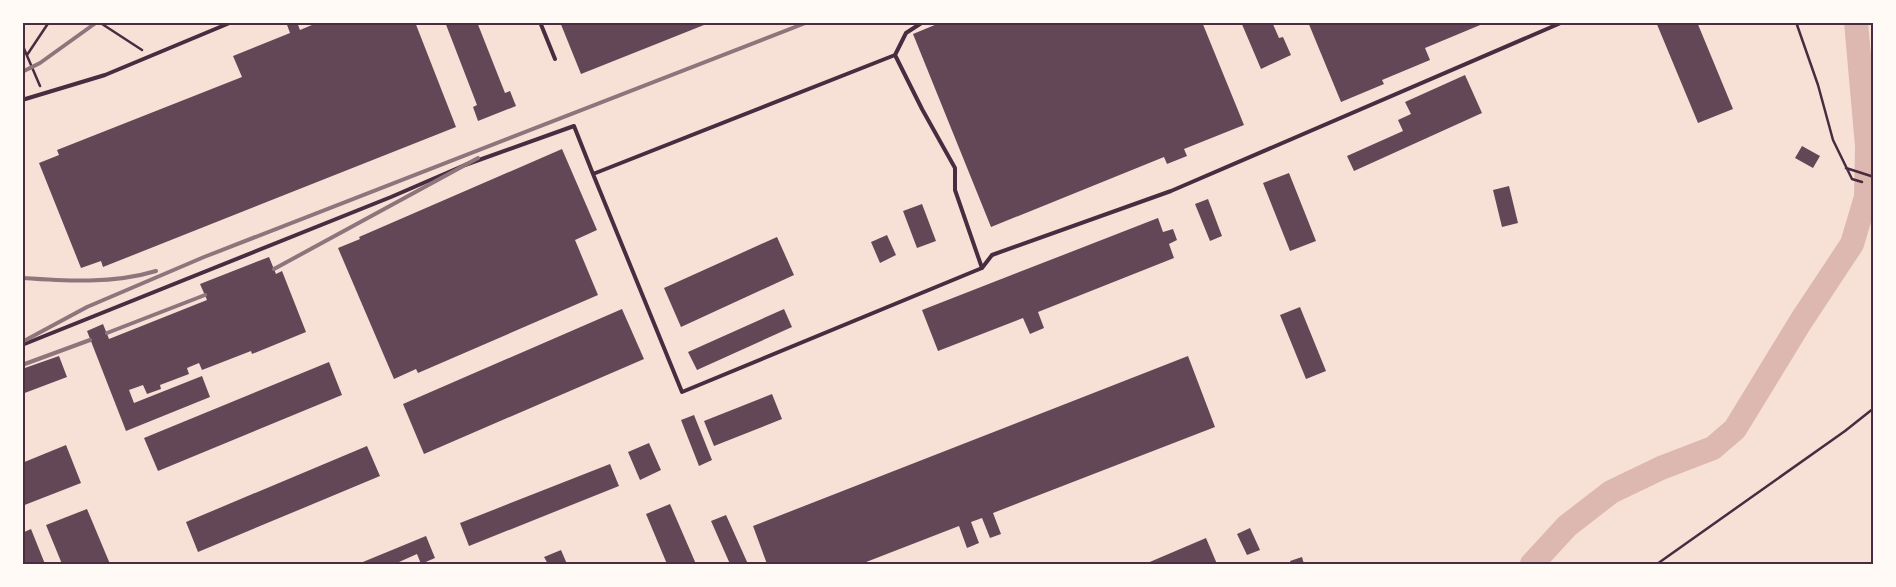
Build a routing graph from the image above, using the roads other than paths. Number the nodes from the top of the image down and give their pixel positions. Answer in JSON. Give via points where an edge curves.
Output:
{"nodes":[{"id":1,"x":232,"y":22,"type":"edge"},
{"id":2,"x":540,"y":22,"type":"edge"},
{"id":3,"x":923,"y":22,"type":"edge"},
{"id":4,"x":1563,"y":22,"type":"edge"},
{"id":5,"x":895,"y":55,"type":"junction"},
{"id":6,"x":555,"y":59,"type":"dead end"},
{"id":7,"x":22,"y":100,"type":"edge"},
{"id":8,"x":593,"y":174,"type":"junction"},
{"id":9,"x":982,"y":268,"type":"junction"},
{"id":10,"x":22,"y":345,"type":"edge"}],
"edges":[{"from":1,"to":7,"type":"lane","via":[[105,75]]},
{"from":2,"to":6,"type":"lane"},
{"from":3,"to":5,"type":"lane","via":[[906,33]]},
{"from":4,"to":9,"type":"lane","via":[[1171,191],[992,255]]},
{"from":5,"to":8,"type":"lane"},
{"from":5,"to":9,"type":"lane","via":[[955,168],[955,190]]},
{"from":8,"to":9,"type":"lane","via":[[682,392]]},
{"from":8,"to":10,"type":"lane","via":[[574,126],[464,165]]}]}
